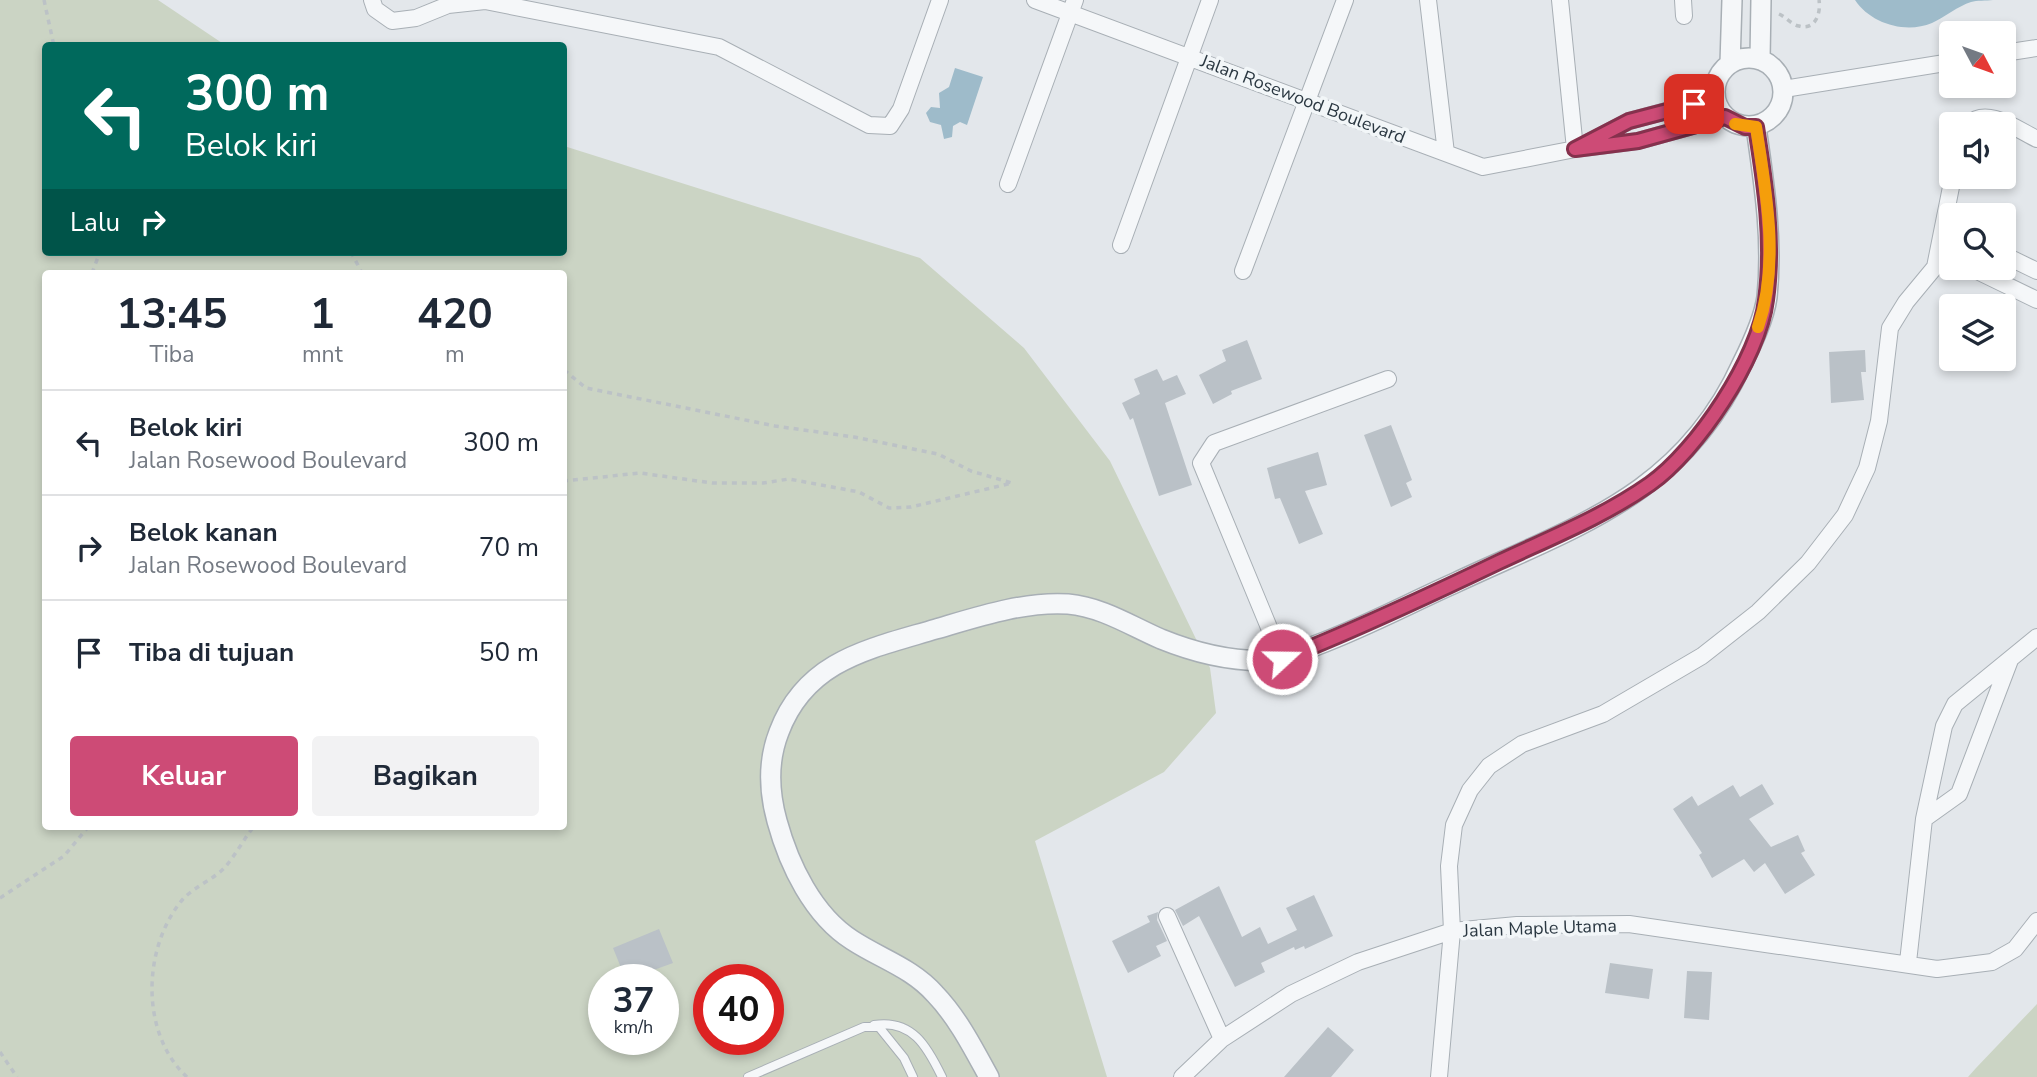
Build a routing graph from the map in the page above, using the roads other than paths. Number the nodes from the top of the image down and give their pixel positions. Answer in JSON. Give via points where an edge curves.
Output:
{"nodes":[{"id":1,"x":372,"y":0,"type":"edge"},
{"id":2,"x":940,"y":0,"type":"edge"},
{"id":3,"x":1035,"y":0,"type":"edge"},
{"id":4,"x":1210,"y":0,"type":"edge"},
{"id":5,"x":1345,"y":0,"type":"edge"},
{"id":6,"x":1428,"y":0,"type":"edge"},
{"id":7,"x":1560,"y":0,"type":"edge"},
{"id":8,"x":1732,"y":0,"type":"edge"},
{"id":9,"x":1761,"y":5,"type":"edge"},
{"id":10,"x":1073,"y":6,"type":"edge"},
{"id":11,"x":2037,"y":48,"type":"edge"},
{"id":12,"x":2016,"y":51,"type":"edge"},
{"id":13,"x":1189,"y":56,"type":"junction"},
{"id":14,"x":1760,"y":59,"type":"junction"},
{"id":15,"x":1730,"y":64,"type":"junction"},
{"id":16,"x":1939,"y":64,"type":"edge"},
{"id":17,"x":1784,"y":89,"type":"junction"},
{"id":18,"x":1715,"y":98,"type":"junction"},
{"id":19,"x":1309,"y":101,"type":"junction"},
{"id":20,"x":1725,"y":117,"type":"junction"},
{"id":21,"x":1756,"y":127,"type":"junction"},
{"id":22,"x":2016,"y":129,"type":"edge"},
{"id":23,"x":2037,"y":139,"type":"edge"},
{"id":24,"x":1575,"y":149,"type":"junction"},
{"id":25,"x":1446,"y":153,"type":"junction"},
{"id":26,"x":1008,"y":184,"type":"dead end"},
{"id":27,"x":1121,"y":245,"type":"dead end"},
{"id":28,"x":2016,"y":261,"type":"edge"},
{"id":29,"x":1939,"y":262,"type":"edge"},
{"id":30,"x":1243,"y":271,"type":"dead end"},
{"id":31,"x":2037,"y":271,"type":"edge"},
{"id":32,"x":1996,"y":280,"type":"edge"},
{"id":33,"x":2037,"y":300,"type":"edge"},
{"id":34,"x":1388,"y":379,"type":"dead end"},
{"id":35,"x":2037,"y":637,"type":"edge"},
{"id":36,"x":2010,"y":658,"type":"junction"},
{"id":37,"x":1282,"y":659,"type":"junction"},
{"id":38,"x":1924,"y":819,"type":"junction"},
{"id":39,"x":1167,"y":916,"type":"dead end"},
{"id":40,"x":2037,"y":921,"type":"edge"},
{"id":41,"x":1452,"y":931,"type":"junction"},
{"id":42,"x":1908,"y":962,"type":"junction"},
{"id":43,"x":864,"y":1027,"type":"junction"},
{"id":44,"x":1222,"y":1040,"type":"junction"},
{"id":45,"x":748,"y":1077,"type":"edge"},
{"id":46,"x":913,"y":1077,"type":"edge"},
{"id":47,"x":942,"y":1077,"type":"edge"},
{"id":48,"x":989,"y":1077,"type":"edge"},
{"id":49,"x":1182,"y":1077,"type":"edge"},
{"id":50,"x":1438,"y":1077,"type":"edge"}],
"edges":[{"from":1,"to":2,"type":"street","via":[[375,9],[392,21],[416,18],[448,5],[485,1],[719,47],[869,125],[890,126],[901,109]]},
{"from":3,"to":10,"type":"street","name":"Jalan Rosewood Boulevard"},
{"from":4,"to":13,"type":"street"},
{"from":5,"to":19,"type":"street"},
{"from":6,"to":25,"type":"street"},
{"from":7,"to":24,"type":"street"},
{"from":8,"to":15,"type":"street"},
{"from":9,"to":14,"type":"street"},
{"from":10,"to":13,"type":"street","name":"Jalan Rosewood Boulevard"},
{"from":10,"to":26,"type":"street"},
{"from":11,"to":12,"type":"street"},
{"from":13,"to":19,"type":"street","name":"Jalan Rosewood Boulevard"},
{"from":13,"to":27,"type":"street"},
{"from":14,"to":15,"type":"street"},
{"from":14,"to":17,"type":"street","via":[[1777,70]]},
{"from":15,"to":18,"type":"street","via":[[1718,78]]},
{"from":16,"to":17,"type":"street"},
{"from":17,"to":21,"type":"street","via":[[1777,113]]},
{"from":18,"to":20,"type":"street"},
{"from":18,"to":24,"type":"street","name":"Jalan Rosewood Boulevard","via":[[1629,121]]},
{"from":19,"to":25,"type":"street","name":"Jalan Rosewood Boulevard"},
{"from":19,"to":30,"type":"street"},
{"from":20,"to":21,"type":"street"},
{"from":20,"to":24,"type":"street","name":"Jalan Rosewood Boulevard","via":[[1638,141]]},
{"from":21,"to":37,"type":"street","via":[[1770,253],[1766,303],[1728,396],[1694,442],[1651,483],[1600,515]]},
{"from":22,"to":23,"type":"street"},
{"from":24,"to":25,"type":"street","name":"Jalan Rosewood Boulevard","via":[[1483,167]]},
{"from":28,"to":31,"type":"street"},
{"from":29,"to":41,"type":"street","name":"Jalan Maple Utama","via":[[1890,328],[1879,421],[1867,468],[1845,515],[1808,563],[1768,603],[1702,656],[1603,714],[1522,744],[1489,766],[1470,790],[1454,825],[1449,866]]},
{"from":32,"to":33,"type":"street"},
{"from":34,"to":37,"type":"street","via":[[1214,443],[1201,463]]},
{"from":35,"to":36,"type":"street"},
{"from":36,"to":38,"type":"street","via":[[1959,794]]},
{"from":36,"to":38,"type":"street","via":[[1955,704],[1944,726]]},
{"from":37,"to":48,"type":"street","via":[[1211,656],[1104,612],[1068,604],[1026,607],[891,643],[833,666],[809,682],[787,709],[774,743],[770,779],[777,821],[802,883],[823,916],[852,940],[904,967],[935,993],[964,1031]]},
{"from":38,"to":42,"type":"street"},
{"from":39,"to":44,"type":"street"},
{"from":40,"to":42,"type":"street","name":"Jalan Maple Utama","via":[[2015,949],[1992,962],[1937,969]]},
{"from":41,"to":42,"type":"street","name":"Jalan Maple Utama","via":[[1629,924]]},
{"from":41,"to":44,"type":"street","via":[[1339,971],[1290,994]]},
{"from":41,"to":50,"type":"street"},
{"from":43,"to":45,"type":"lane"},
{"from":43,"to":46,"type":"lane","via":[[879,1027]]},
{"from":43,"to":47,"type":"lane","via":[[903,1026],[920,1038]]},
{"from":44,"to":49,"type":"street"}]}
